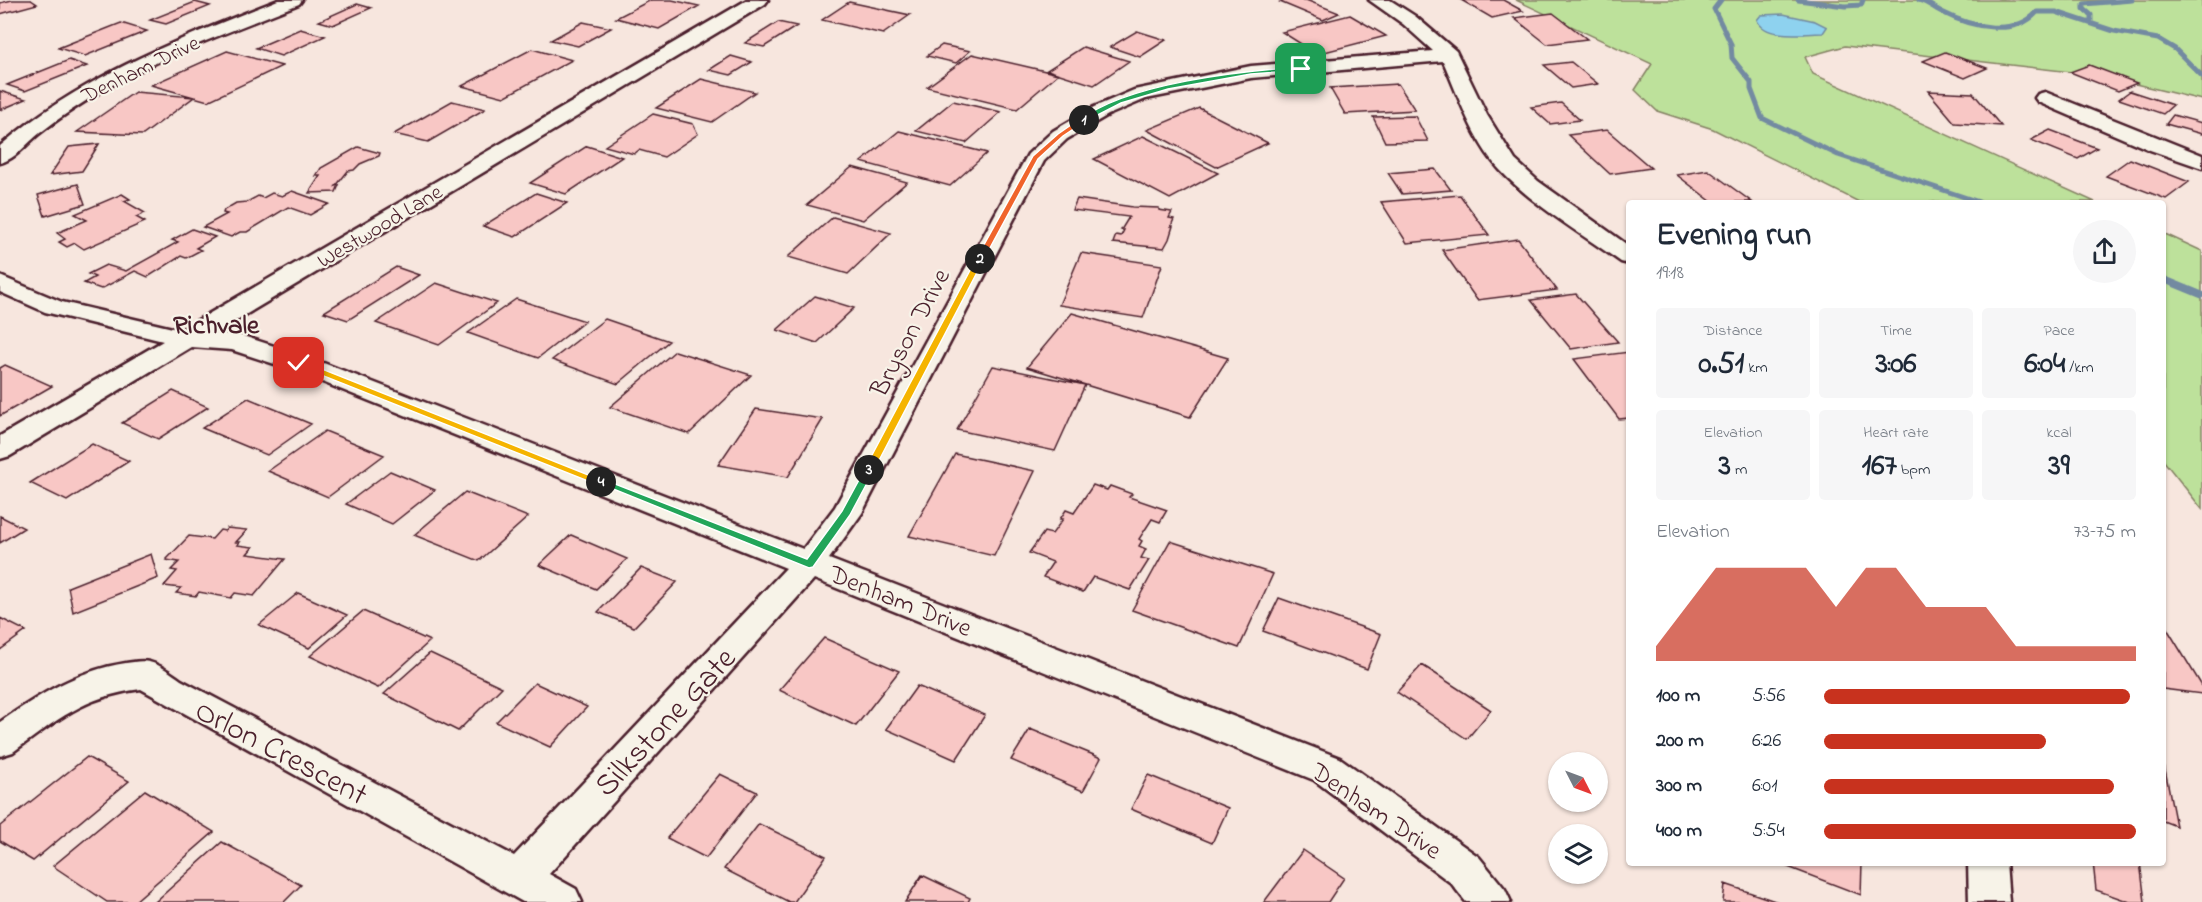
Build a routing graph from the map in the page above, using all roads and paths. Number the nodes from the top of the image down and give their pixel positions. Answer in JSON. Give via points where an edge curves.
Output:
{"nodes":[{"id":1,"x":293,"y":0,"type":"edge"},
{"id":2,"x":759,"y":0,"type":"edge"},
{"id":3,"x":1378,"y":0,"type":"edge"},
{"id":4,"x":1449,"y":55,"type":"junction"},
{"id":5,"x":2045,"y":98,"type":"dead end"},
{"id":6,"x":0,"y":157,"type":"edge"},
{"id":7,"x":2202,"y":162,"type":"edge"},
{"id":8,"x":1626,"y":254,"type":"edge"},
{"id":9,"x":0,"y":283,"type":"edge"},
{"id":10,"x":185,"y":339,"type":"junction"},
{"id":11,"x":0,"y":449,"type":"edge"},
{"id":12,"x":809,"y":564,"type":"junction"},
{"id":13,"x":0,"y":741,"type":"edge"},
{"id":14,"x":1987,"y":866,"type":"edge"},
{"id":15,"x":519,"y":879,"type":"junction"},
{"id":16,"x":562,"y":902,"type":"edge"},
{"id":17,"x":1491,"y":902,"type":"edge"},
{"id":18,"x":1989,"y":902,"type":"edge"}],
"edges":[{"from":1,"to":6,"type":"street","name":"Denham Drive","via":[[117,74],[50,114]]},
{"from":2,"to":10,"type":"street","name":"Westwood Lane"},
{"from":3,"to":4,"type":"street","via":[[1409,20]]},
{"from":4,"to":8,"type":"street","via":[[1494,147],[1508,165],[1530,186]]},
{"from":4,"to":12,"type":"street","name":"Bryson Drive","via":[[1251,72],[1167,87],[1118,102],[1060,135],[1035,158],[846,513]]},
{"from":5,"to":7,"type":"street"},
{"from":9,"to":10,"type":"street","name":"Denham Drive","via":[[54,307]]},
{"from":10,"to":11,"type":"street","name":"Westwood Lane"},
{"from":10,"to":12,"type":"street","name":"Denham Drive","via":[[234,342],[299,363]]},
{"from":12,"to":15,"type":"street","name":"Silkstone Gate"},
{"from":12,"to":17,"type":"street","name":"Denham Drive","via":[[1326,769],[1465,870]]},
{"from":13,"to":15,"type":"street","name":"Orlon Crescent","via":[[87,687],[116,678],[146,675]]},
{"from":14,"to":18,"type":"street"},
{"from":15,"to":16,"type":"street","name":"Orlon Crescent"}]}
